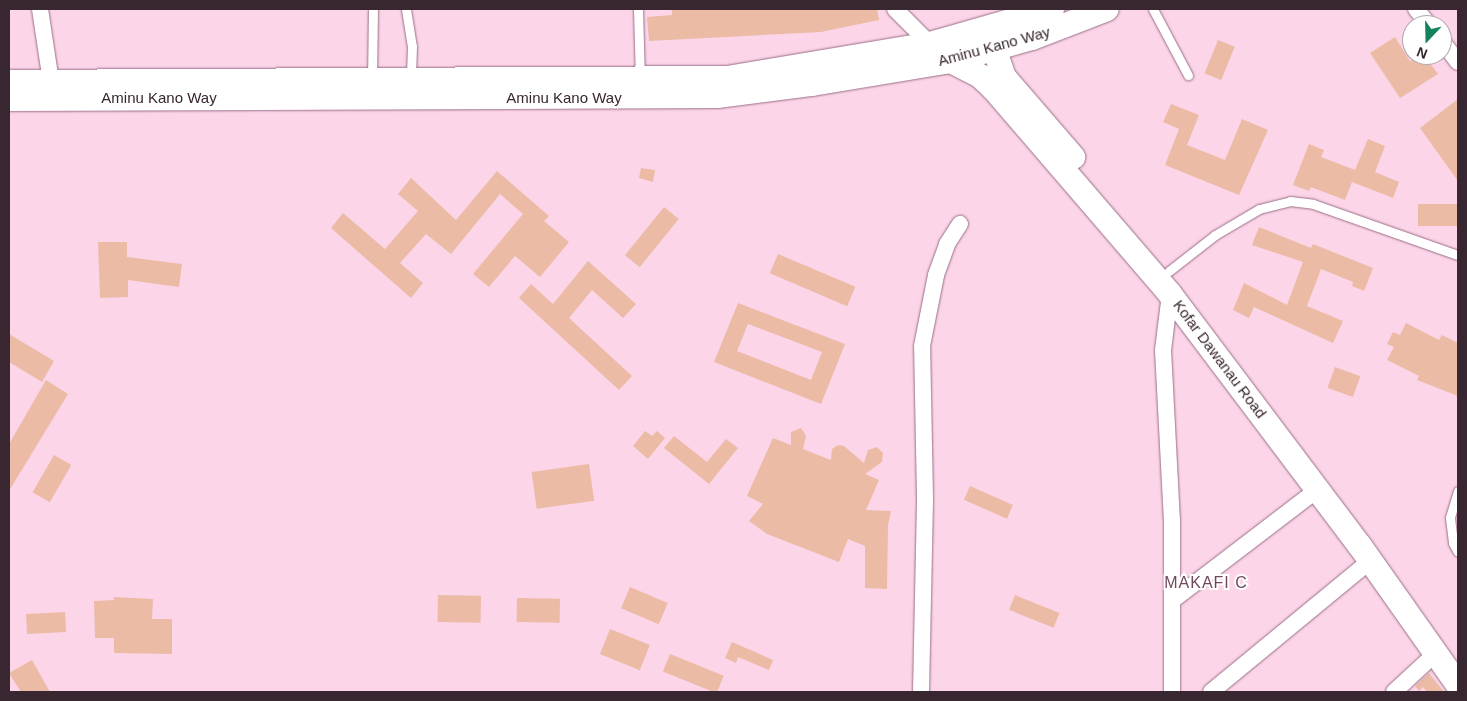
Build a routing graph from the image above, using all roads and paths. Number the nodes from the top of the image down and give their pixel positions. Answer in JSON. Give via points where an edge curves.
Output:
{"nodes":[{"id":1,"x":40,"y":9,"type":"edge"},
{"id":2,"x":373,"y":9,"type":"edge"},
{"id":3,"x":406,"y":9,"type":"edge"},
{"id":4,"x":638,"y":9,"type":"edge"},
{"id":5,"x":895,"y":9,"type":"edge"},
{"id":6,"x":1107,"y":9,"type":"edge"},
{"id":7,"x":1153,"y":9,"type":"edge"},
{"id":8,"x":1044,"y":10,"type":"edge"},
{"id":9,"x":930,"y":44,"type":"junction"},
{"id":10,"x":994,"y":48,"type":"junction"},
{"id":11,"x":951,"y":61,"type":"junction"},
{"id":12,"x":1188,"y":74,"type":"dead end"},
{"id":13,"x":640,"y":79,"type":"junction"},
{"id":14,"x":372,"y":80,"type":"junction"},
{"id":15,"x":411,"y":81,"type":"junction"},
{"id":16,"x":9,"y":82,"type":"edge"},
{"id":17,"x":51,"y":82,"type":"junction"},
{"id":18,"x":468,"y":90,"type":"junction"},
{"id":19,"x":9,"y":99,"type":"edge"},
{"id":20,"x":960,"y":224,"type":"dead end"},
{"id":21,"x":1458,"y":255,"type":"edge"},
{"id":22,"x":1169,"y":282,"type":"junction"},
{"id":23,"x":1318,"y":489,"type":"junction"},
{"id":24,"x":1458,"y":491,"type":"edge"},
{"id":25,"x":1458,"y":552,"type":"edge"},
{"id":26,"x":1370,"y":561,"type":"junction"},
{"id":27,"x":1173,"y":600,"type":"junction"},
{"id":28,"x":1447,"y":656,"type":"edge"},
{"id":29,"x":1458,"y":685,"type":"edge"},
{"id":30,"x":921,"y":692,"type":"edge"},
{"id":31,"x":1172,"y":692,"type":"edge"},
{"id":32,"x":1211,"y":692,"type":"edge"},
{"id":33,"x":1394,"y":692,"type":"edge"}],
"edges":[{"from":1,"to":17,"type":"street"},
{"from":2,"to":14,"type":"lane"},
{"from":3,"to":15,"type":"lane","via":[[412,46]]},
{"from":4,"to":13,"type":"lane"},
{"from":5,"to":9,"type":"street"},
{"from":6,"to":10,"type":"main road","name":"Aminu Kano Way","via":[[1076,23]]},
{"from":7,"to":12,"type":"lane"},
{"from":8,"to":9,"type":"main road","name":"Aminu Kano Way"},
{"from":9,"to":13,"type":"main road","name":"Aminu Kano Way","via":[[761,74]]},
{"from":10,"to":11,"type":"main road","name":"Aminu Kano Way"},
{"from":10,"to":22,"type":"main road","name":"Kofar Dawanau Road","via":[[1004,77]]},
{"from":11,"to":18,"type":"main road","name":"Aminu Kano Way","via":[[802,86],[717,96]]},
{"from":11,"to":22,"type":"main road","name":"Kofar Dawanau Road","via":[[980,76],[993,88]]},
{"from":13,"to":18,"type":"main road","name":"Aminu Kano Way"},
{"from":14,"to":15,"type":"main road","name":"Aminu Kano Way"},
{"from":14,"to":17,"type":"main road","name":"Aminu Kano Way"},
{"from":15,"to":18,"type":"main road","name":"Aminu Kano Way"},
{"from":16,"to":17,"type":"main road","name":"Aminu Kano Way"},
{"from":18,"to":19,"type":"main road","name":"Aminu Kano Way"},
{"from":20,"to":30,"type":"street","via":[[947,244],[936,275],[922,346],[925,498]]},
{"from":21,"to":22,"type":"lane","via":[[1312,204],[1290,201],[1259,209],[1214,235]]},
{"from":22,"to":23,"type":"main road","name":"Kofar Dawanau Road"},
{"from":22,"to":27,"type":"street","via":[[1163,350]]},
{"from":22,"to":28,"type":"main road","name":"Kofar Dawanau Road"},
{"from":23,"to":26,"type":"main road","name":"Kofar Dawanau Road"},
{"from":23,"to":27,"type":"street"},
{"from":24,"to":25,"type":"lane","via":[[1450,518],[1453,543]]},
{"from":26,"to":28,"type":"main road","name":"Kofar Dawanau Road"},
{"from":26,"to":32,"type":"street"},
{"from":27,"to":31,"type":"street"},
{"from":28,"to":29,"type":"main road","name":"Kofar Dawanau Road"},
{"from":28,"to":33,"type":"street"}]}
